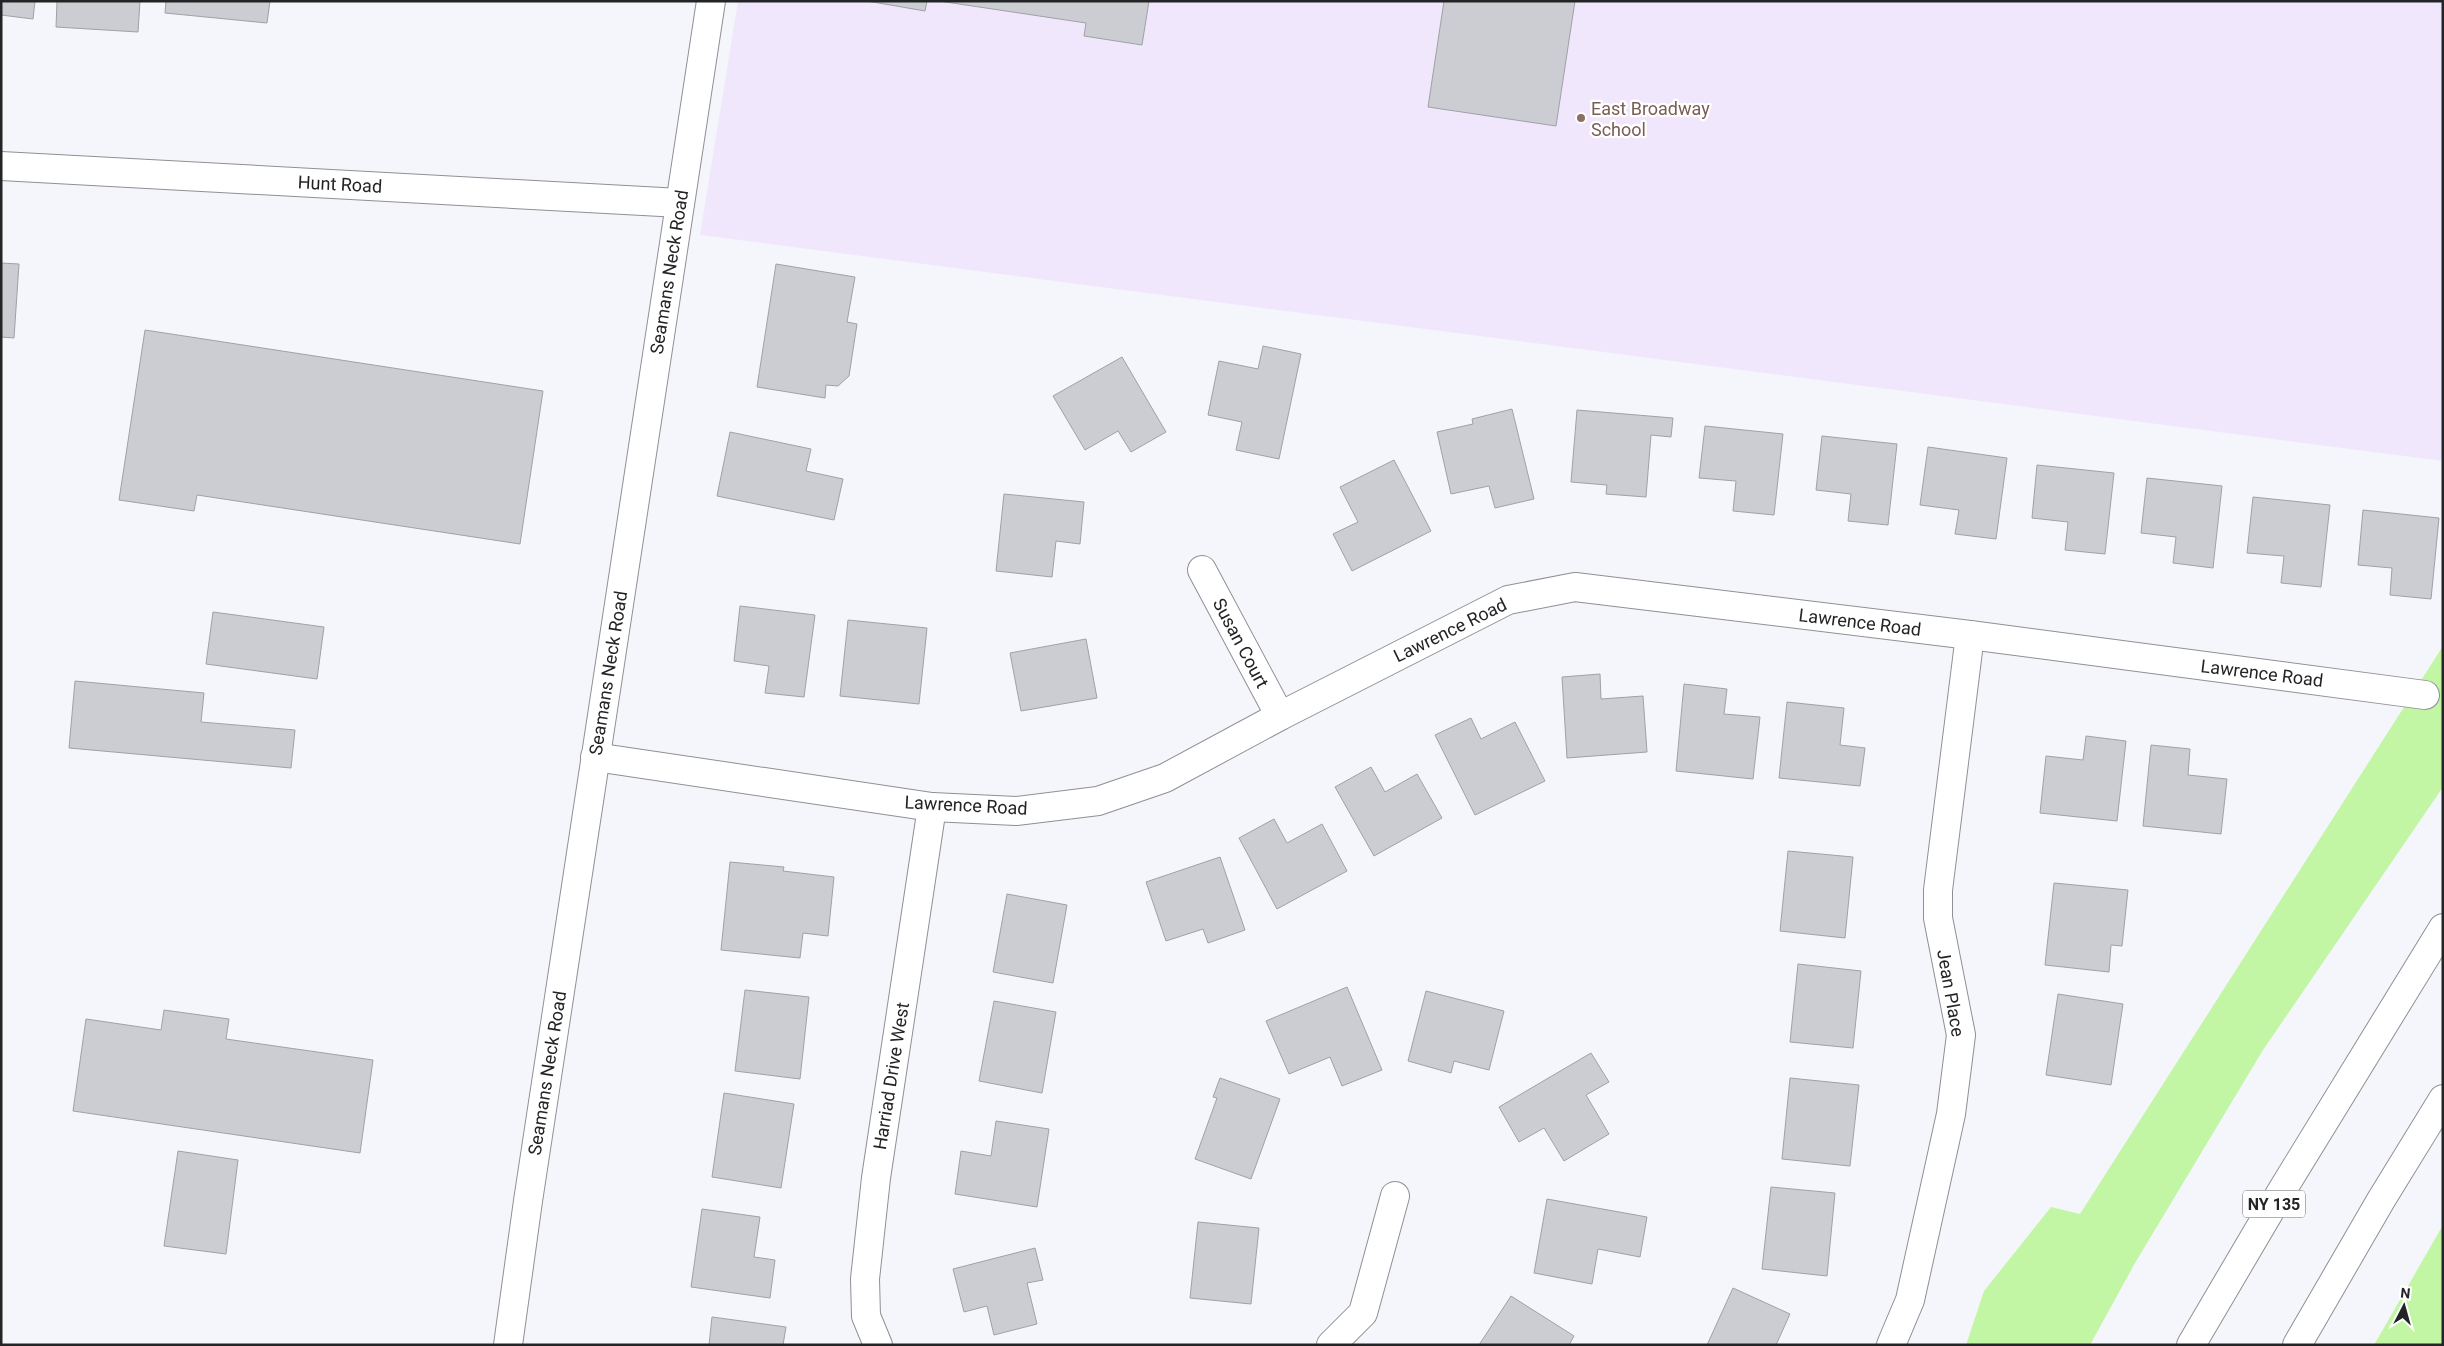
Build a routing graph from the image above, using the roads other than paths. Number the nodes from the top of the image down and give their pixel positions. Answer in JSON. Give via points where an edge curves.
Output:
{"nodes":[{"id":1,"x":711,"y":1,"type":"edge"},
{"id":2,"x":1,"y":166,"type":"edge"},
{"id":3,"x":680,"y":203,"type":"junction"},
{"id":4,"x":1202,"y":570,"type":"dead end"},
{"id":5,"x":1970,"y":635,"type":"junction"},
{"id":6,"x":2425,"y":695,"type":"dead end"},
{"id":7,"x":1280,"y":716,"type":"junction"},
{"id":8,"x":595,"y":757,"type":"junction"},
{"id":9,"x":932,"y":806,"type":"junction"},
{"id":10,"x":2443,"y":928,"type":"edge"},
{"id":11,"x":2443,"y":1099,"type":"edge"},
{"id":12,"x":1395,"y":1196,"type":"dead end"},
{"id":13,"x":508,"y":1345,"type":"edge"},
{"id":14,"x":878,"y":1345,"type":"edge"},
{"id":15,"x":1331,"y":1345,"type":"edge"},
{"id":16,"x":1891,"y":1345,"type":"edge"},
{"id":17,"x":2191,"y":1345,"type":"edge"},
{"id":18,"x":2297,"y":1345,"type":"edge"}],
"edges":[{"from":1,"to":3,"type":"main road","name":"Seamans Neck Road"},
{"from":2,"to":3,"type":"main road","name":"Hunt Road"},
{"from":3,"to":8,"type":"main road","name":"Seamans Neck Road"},
{"from":4,"to":7,"type":"main road","name":"Susan Court"},
{"from":5,"to":6,"type":"main road","name":"Lawrence Road"},
{"from":5,"to":7,"type":"main road","name":"Lawrence Road","via":[[1575,587],[1508,600]]},
{"from":5,"to":16,"type":"main road","name":"Jean Place","via":[[1938,890],[1938,918],[1961,1035],[1951,1114],[1910,1300]]},
{"from":7,"to":9,"type":"main road","name":"Lawrence Road","via":[[1164,778],[1098,801],[1016,812]]},
{"from":8,"to":9,"type":"main road","name":"Lawrence Road"},
{"from":8,"to":13,"type":"main road","name":"Seamans Neck Road"},
{"from":9,"to":14,"type":"main road","name":"Harriad Drive West","via":[[864,1279],[866,1316]]},
{"from":10,"to":17,"type":"main road","number":"NY 135"},
{"from":11,"to":18,"type":"main road"},
{"from":12,"to":15,"type":"main road","via":[[1363,1313]]}]}
